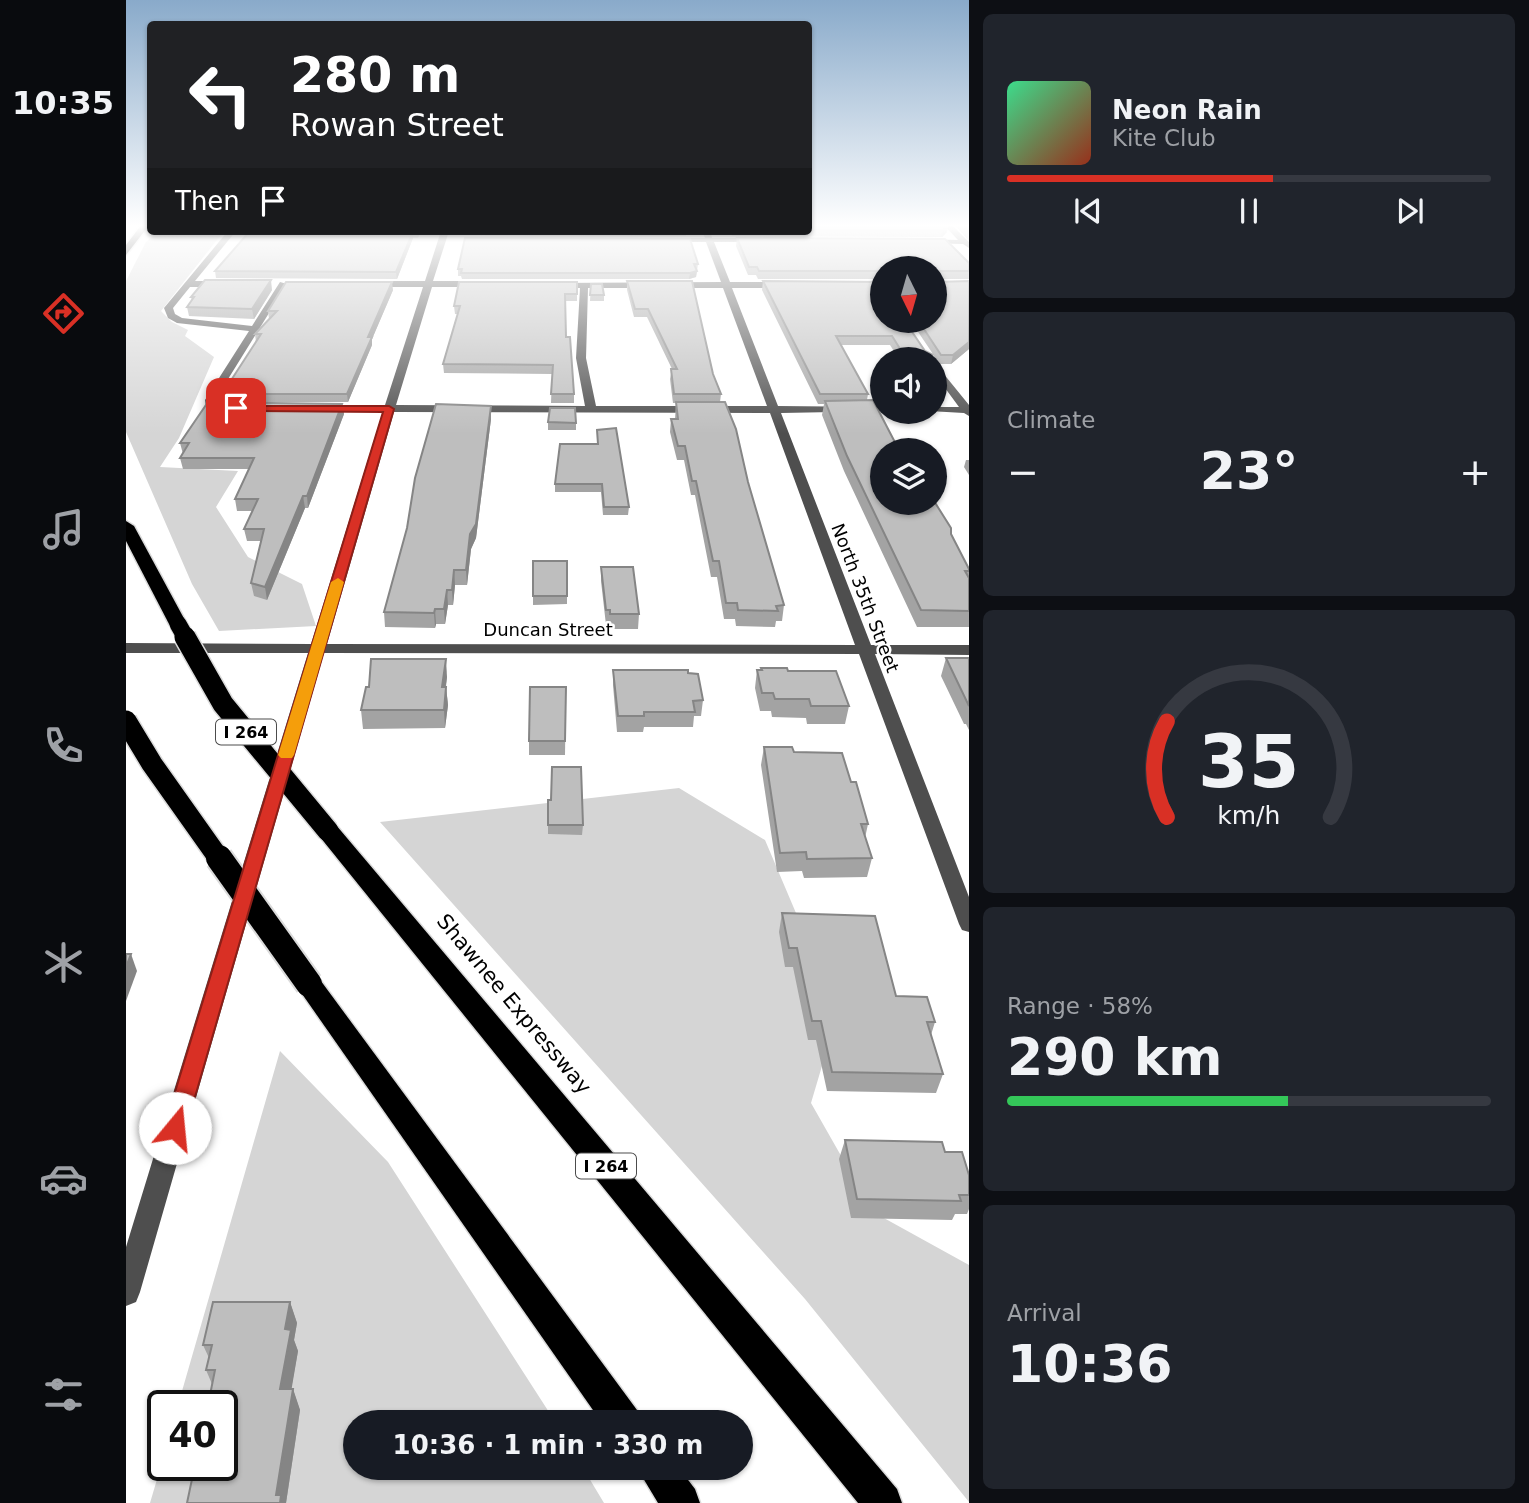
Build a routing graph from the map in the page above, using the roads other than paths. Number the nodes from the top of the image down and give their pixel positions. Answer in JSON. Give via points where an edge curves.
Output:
{"nodes":[{"id":1,"x":179,"y":294,"type":"edge"},
{"id":2,"x":276,"y":294,"type":"edge"},
{"id":3,"x":424,"y":294,"type":"edge"},
{"id":4,"x":583,"y":294,"type":"edge"},
{"id":5,"x":730,"y":294,"type":"edge"},
{"id":6,"x":256,"y":329,"type":"junction"},
{"id":7,"x":947,"y":383,"type":"edge"},
{"id":8,"x":238,"y":408,"type":"edge"},
{"id":9,"x":307,"y":408,"type":"edge"},
{"id":10,"x":389,"y":409,"type":"junction"},
{"id":11,"x":590,"y":409,"type":"junction"},
{"id":12,"x":774,"y":410,"type":"junction"},
{"id":13,"x":870,"y":410,"type":"edge"},
{"id":14,"x":947,"y":410,"type":"edge"},
{"id":15,"x":968,"y":411,"type":"edge"},
{"id":16,"x":126,"y":526,"type":"edge"},
{"id":17,"x":126,"y":648,"type":"edge"},
{"id":18,"x":318,"y":648,"type":"junction"},
{"id":19,"x":864,"y":650,"type":"junction"},
{"id":20,"x":969,"y":650,"type":"edge"},
{"id":21,"x":126,"y":721,"type":"edge"},
{"id":22,"x":969,"y":924,"type":"edge"},
{"id":23,"x":132,"y":1251,"type":"edge"},
{"id":24,"x":126,"y":1292,"type":"edge"},
{"id":25,"x":615,"y":1410,"type":"edge"},
{"id":26,"x":665,"y":1480,"type":"edge"},
{"id":27,"x":681,"y":1503,"type":"edge"},
{"id":28,"x":883,"y":1503,"type":"edge"}],
"edges":[{"from":1,"to":6,"type":"street","via":[[167,308],[180,321]]},
{"from":2,"to":6,"type":"street"},
{"from":3,"to":10,"type":"street"},
{"from":4,"to":11,"type":"street","via":[[581,358]]},
{"from":5,"to":12,"type":"street","name":"North 35th Street"},
{"from":6,"to":8,"type":"street","via":[[210,400],[211,408]]},
{"from":7,"to":15,"type":"street"},
{"from":9,"to":10,"type":"street"},
{"from":10,"to":11,"type":"street"},
{"from":10,"to":18,"type":"street"},
{"from":11,"to":12,"type":"street"},
{"from":12,"to":13,"type":"street"},
{"from":12,"to":19,"type":"street","name":"North 35th Street"},
{"from":14,"to":15,"type":"street"},
{"from":16,"to":28,"type":"highway","name":"Shawnee Expressway","number":"I 264","bridge":true,"via":[[223,705]]},
{"from":17,"to":18,"type":"street","name":"Duncan Street"},
{"from":18,"to":19,"type":"street","name":"Duncan Street"},
{"from":18,"to":23,"type":"street"},
{"from":19,"to":20,"type":"street","name":"Duncan Street"},
{"from":19,"to":22,"type":"street","name":"North 35th Street"},
{"from":21,"to":25,"type":"highway","bridge":true,"via":[[152,764]]},
{"from":23,"to":24,"type":"street"},
{"from":26,"to":27,"type":"highway"}]}
